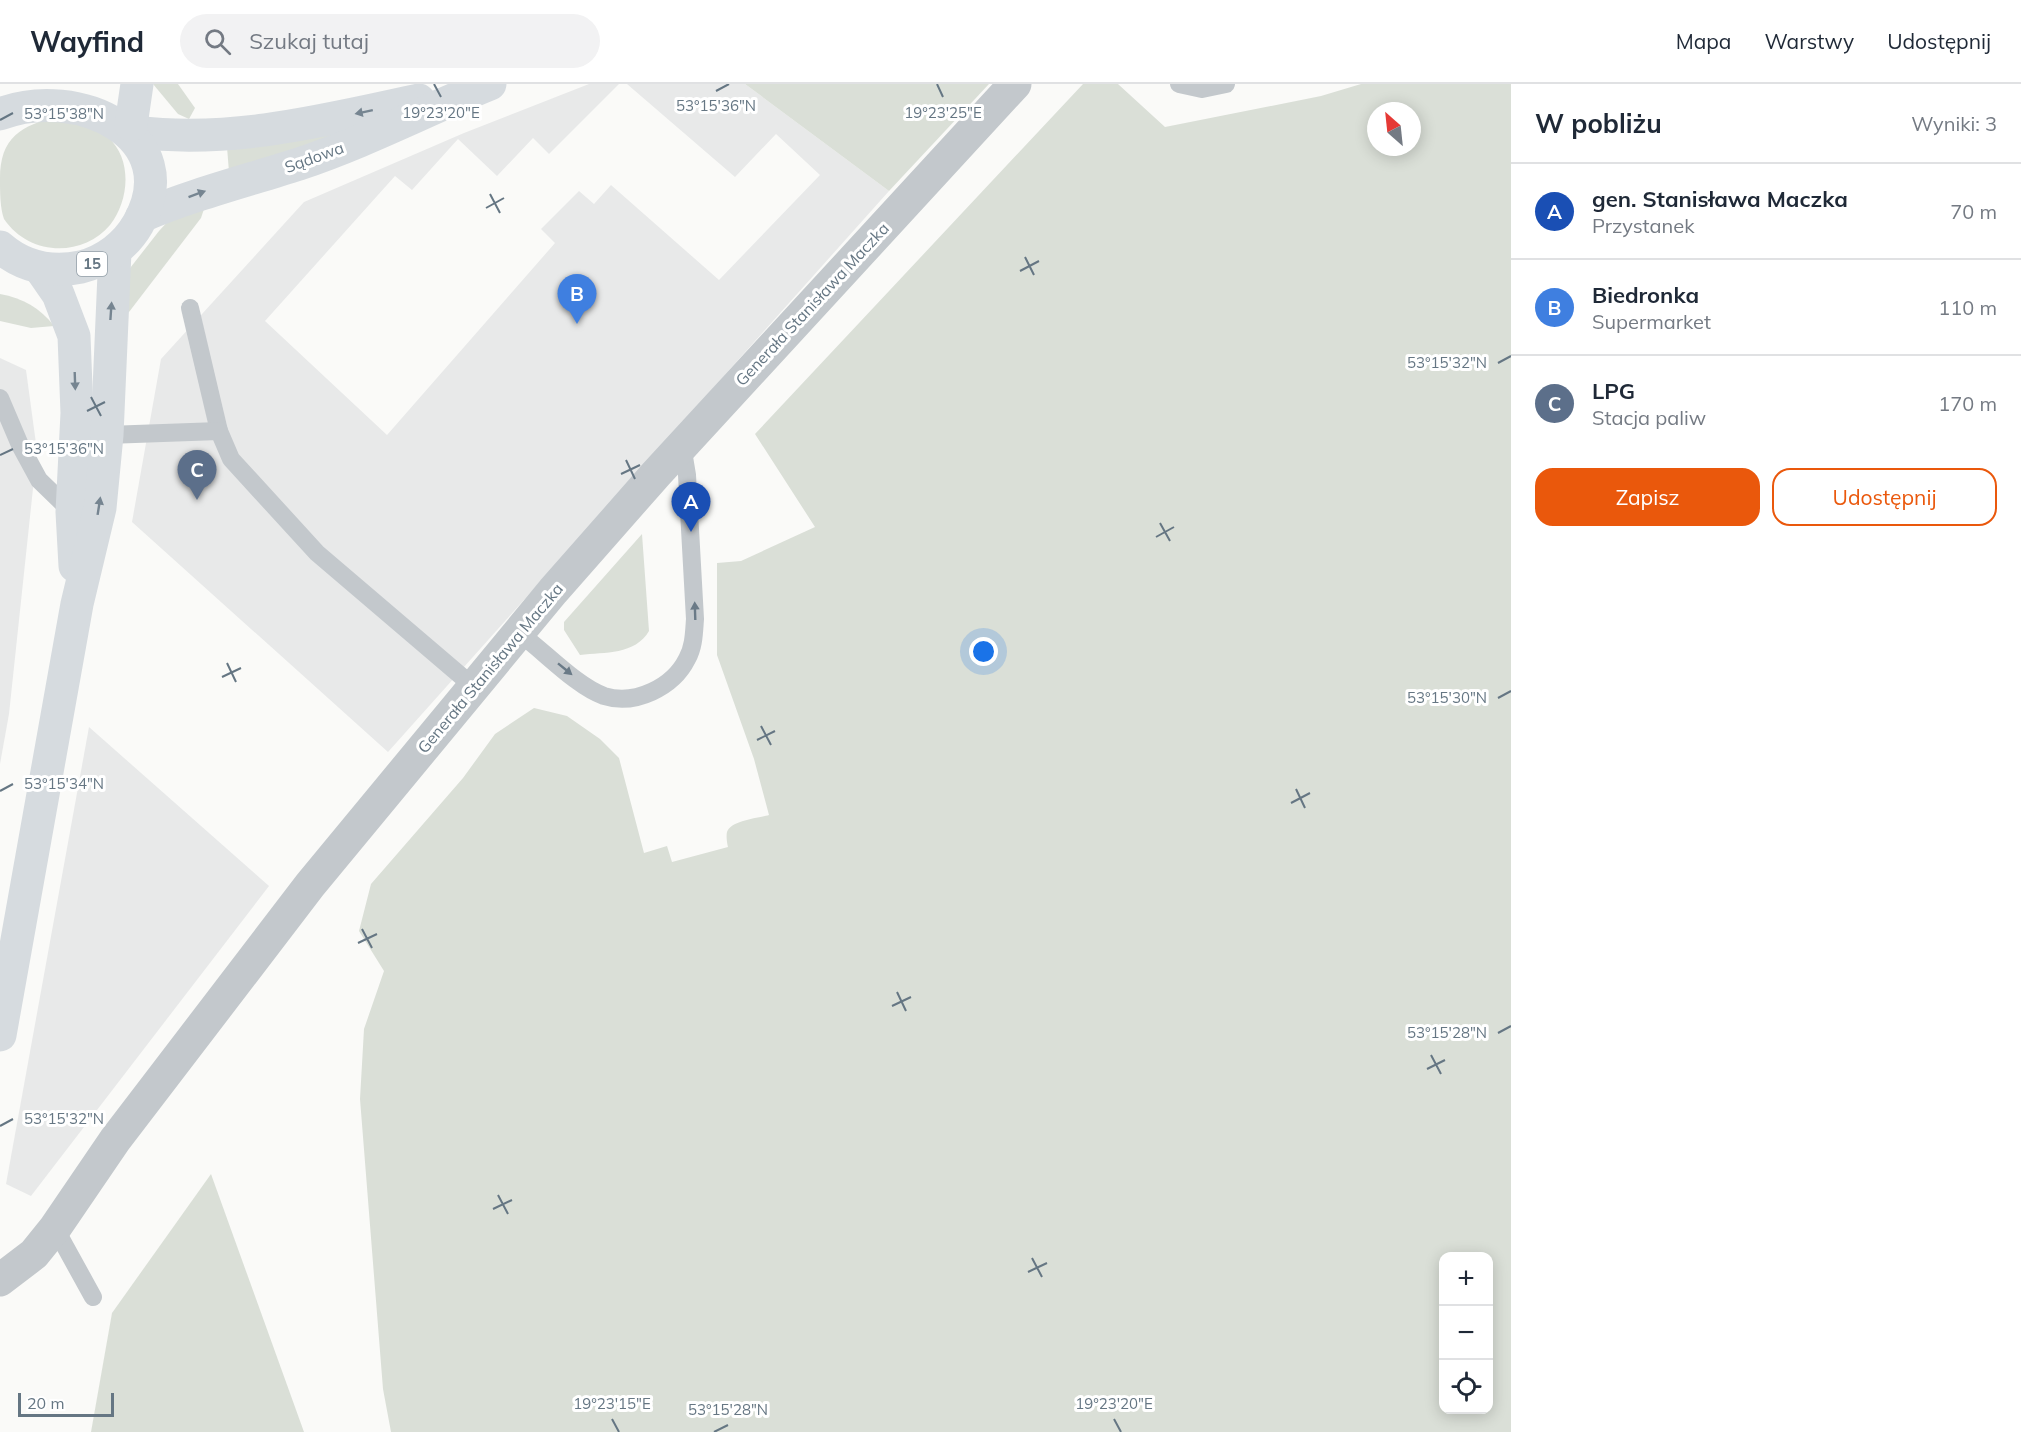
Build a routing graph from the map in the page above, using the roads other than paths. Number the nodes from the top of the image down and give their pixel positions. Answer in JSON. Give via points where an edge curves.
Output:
{"nodes":[{"id":1,"x":137,"y":84,"type":"edge"},
{"id":2,"x":1015,"y":84,"type":"edge"},
{"id":3,"x":1179,"y":84,"type":"edge"},
{"id":4,"x":1226,"y":84,"type":"edge"},
{"id":5,"x":485,"y":85,"type":"edge"},
{"id":6,"x":44,"y":88,"type":"edge"},
{"id":7,"x":0,"y":114,"type":"edge"},
{"id":8,"x":133,"y":128,"type":"junction"},
{"id":9,"x":142,"y":216,"type":"junction"},
{"id":10,"x":115,"y":251,"type":"junction"},
{"id":11,"x":16,"y":262,"type":"edge"},
{"id":12,"x":190,"y":308,"type":"dead end"},
{"id":13,"x":0,"y":398,"type":"edge"},
{"id":14,"x":219,"y":431,"type":"junction"},
{"id":15,"x":107,"y":435,"type":"junction"},
{"id":16,"x":682,"y":445,"type":"junction"},
{"id":17,"x":72,"y":512,"type":"junction"},
{"id":18,"x":77,"y":604,"type":"junction"},
{"id":19,"x":519,"y":633,"type":"junction"},
{"id":20,"x":474,"y":687,"type":"junction"},
{"id":21,"x":0,"y":1035,"type":"edge"},
{"id":22,"x":56,"y":1228,"type":"junction"},
{"id":23,"x":0,"y":1280,"type":"edge"},
{"id":24,"x":93,"y":1297,"type":"dead end"}],
"edges":[{"from":1,"to":8,"type":"main road"},
{"from":2,"to":16,"type":"street","name":"Generała Stanisława Maczka"},
{"from":3,"to":4,"type":"lane","via":[[1202,89]]},
{"from":5,"to":8,"type":"main road","name":"Sądowa","one_way":true,"via":[[283,129],[205,135]]},
{"from":9,"to":5,"type":"main road","name":"Sądowa","one_way":true,"via":[[397,126]]},
{"from":6,"to":7,"type":"main road","number":"15"},
{"from":6,"to":8,"type":"main road","number":"15","via":[[90,96],[113,107]]},
{"from":8,"to":9,"type":"main road","number":"15","via":[[146,152],[150,174]]},
{"from":9,"to":10,"type":"main road","number":"15"},
{"from":10,"to":11,"type":"main road","number":"15","via":[[92,264],[67,270]]},
{"from":15,"to":10,"type":"main road","one_way":true},
{"from":11,"to":17,"type":"main road","one_way":true,"via":[[58,294],[74,336],[77,413]]},
{"from":12,"to":14,"type":"lane"},
{"from":13,"to":17,"type":"lane","via":[[39,480]]},
{"from":14,"to":15,"type":"lane"},
{"from":14,"to":20,"type":"lane","via":[[231,459],[317,553]]},
{"from":18,"to":15,"type":"main road","one_way":true,"via":[[100,508]]},
{"from":16,"to":19,"type":"street","name":"Generała Stanisława Maczka"},
{"from":19,"to":16,"type":"lane","one_way":true,"via":[[586,687],[604,696],[625,699],[644,694],[663,686],[678,673],[694,640],[695,619]]},
{"from":17,"to":18,"type":"main road"},
{"from":18,"to":21,"type":"main road"},
{"from":19,"to":20,"type":"street","name":"Generała Stanisława Maczka"},
{"from":20,"to":22,"type":"street","name":"Generała Stanisława Maczka","via":[[310,885],[115,1140]]},
{"from":22,"to":23,"type":"street","name":"Generała Stanisława Maczka","via":[[34,1254]]},
{"from":22,"to":24,"type":"lane"}]}
